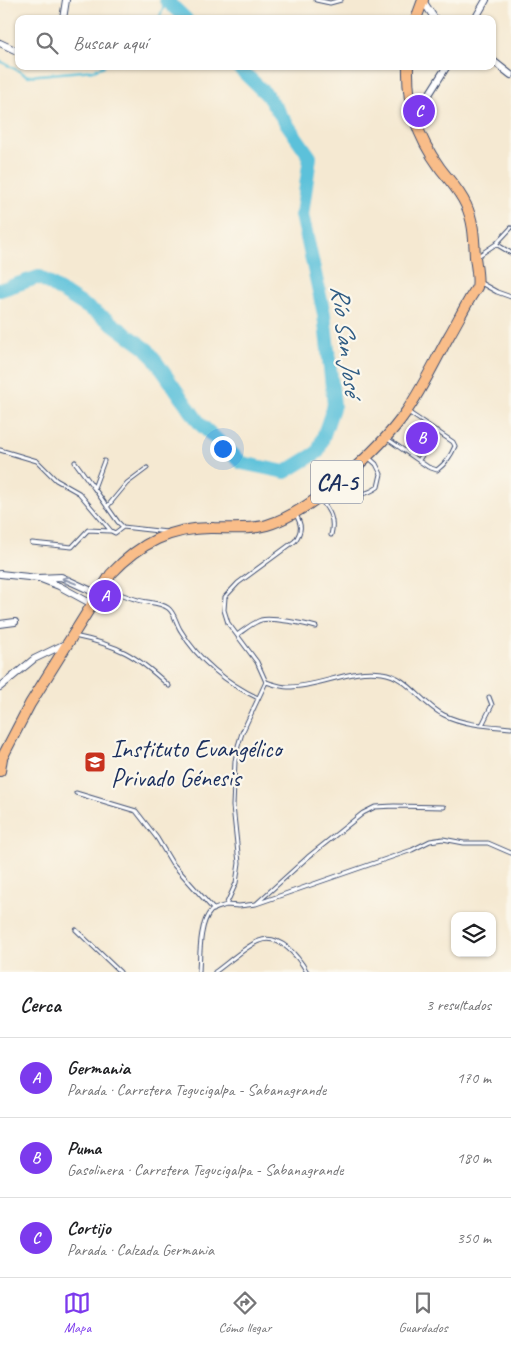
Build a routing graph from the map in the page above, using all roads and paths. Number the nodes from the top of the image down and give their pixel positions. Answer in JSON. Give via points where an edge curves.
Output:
{"nodes":[{"id":1,"x":66,"y":0,"type":"edge"},
{"id":2,"x":316,"y":0,"type":"edge"},
{"id":3,"x":341,"y":0,"type":"edge"},
{"id":4,"x":422,"y":0,"type":"edge"},
{"id":5,"x":486,"y":0,"type":"edge"},
{"id":6,"x":64,"y":15,"type":"edge"},
{"id":7,"x":416,"y":15,"type":"edge"},
{"id":8,"x":432,"y":15,"type":"edge"},
{"id":9,"x":477,"y":15,"type":"edge"},
{"id":10,"x":0,"y":43,"type":"edge"},
{"id":11,"x":15,"y":50,"type":"edge"},
{"id":12,"x":496,"y":63,"type":"edge"},
{"id":13,"x":408,"y":70,"type":"edge"},
{"id":14,"x":444,"y":70,"type":"edge"},
{"id":15,"x":511,"y":76,"type":"edge"},
{"id":16,"x":412,"y":113,"type":"junction"},
{"id":17,"x":511,"y":228,"type":"edge"},
{"id":18,"x":496,"y":244,"type":"junction"},
{"id":19,"x":511,"y":253,"type":"edge"},
{"id":20,"x":475,"y":258,"type":"junction"},
{"id":21,"x":476,"y":280,"type":"junction"},
{"id":22,"x":511,"y":297,"type":"edge"},
{"id":23,"x":407,"y":411,"type":"junction"},
{"id":24,"x":438,"y":432,"type":"junction"},
{"id":25,"x":386,"y":437,"type":"junction"},
{"id":26,"x":0,"y":450,"type":"edge"},
{"id":27,"x":367,"y":456,"type":"junction"},
{"id":28,"x":419,"y":460,"type":"junction"},
{"id":29,"x":104,"y":461,"type":"dead end"},
{"id":30,"x":75,"y":462,"type":"dead end"},
{"id":31,"x":147,"y":468,"type":"dead end"},
{"id":32,"x":341,"y":479,"type":"junction"},
{"id":33,"x":94,"y":488,"type":"junction"},
{"id":34,"x":318,"y":497,"type":"junction"},
{"id":35,"x":106,"y":507,"type":"junction"},
{"id":36,"x":294,"y":513,"type":"junction"},
{"id":37,"x":124,"y":527,"type":"junction"},
{"id":38,"x":111,"y":530,"type":"junction"},
{"id":39,"x":173,"y":533,"type":"junction"},
{"id":40,"x":331,"y":536,"type":"dead end"},
{"id":41,"x":32,"y":543,"type":"dead end"},
{"id":42,"x":0,"y":574,"type":"edge"},
{"id":43,"x":38,"y":578,"type":"junction"},
{"id":44,"x":100,"y":591,"type":"junction"},
{"id":45,"x":92,"y":604,"type":"junction"},
{"id":46,"x":15,"y":622,"type":"dead end"},
{"id":47,"x":0,"y":624,"type":"edge"},
{"id":48,"x":316,"y":627,"type":"dead end"},
{"id":49,"x":237,"y":635,"type":"junction"},
{"id":50,"x":70,"y":640,"type":"junction"},
{"id":51,"x":266,"y":682,"type":"junction"},
{"id":52,"x":169,"y":686,"type":"dead end"},
{"id":53,"x":0,"y":687,"type":"edge"},
{"id":54,"x":489,"y":696,"type":"dead end"},
{"id":55,"x":258,"y":698,"type":"junction"},
{"id":56,"x":482,"y":725,"type":"junction"},
{"id":57,"x":511,"y":728,"type":"edge"},
{"id":58,"x":0,"y":771,"type":"edge"},
{"id":59,"x":76,"y":794,"type":"dead end"},
{"id":60,"x":444,"y":807,"type":"dead end"},
{"id":61,"x":511,"y":853,"type":"edge"},
{"id":62,"x":256,"y":904,"type":"junction"},
{"id":63,"x":226,"y":905,"type":"junction"},
{"id":64,"x":214,"y":910,"type":"junction"},
{"id":65,"x":76,"y":930,"type":"dead end"},
{"id":66,"x":120,"y":972,"type":"edge"},
{"id":67,"x":199,"y":972,"type":"edge"},
{"id":68,"x":214,"y":972,"type":"edge"},
{"id":69,"x":307,"y":972,"type":"edge"}],
"edges":[{"from":1,"to":6,"type":"street"},
{"from":2,"to":3,"type":"lane","via":[[330,3]]},
{"from":4,"to":7,"type":"highway"},
{"from":4,"to":8,"type":"street"},
{"from":5,"to":9,"type":"street"},
{"from":10,"to":11,"type":"street"},
{"from":12,"to":15,"type":"street"},
{"from":13,"to":16,"type":"highway","number":"CA-5"},
{"from":14,"to":16,"type":"street","via":[[428,96]]},
{"from":16,"to":20,"type":"highway","number":"CA-5","via":[[418,134],[466,204],[474,229]]},
{"from":17,"to":18,"type":"lane"},
{"from":18,"to":19,"type":"lane"},
{"from":18,"to":20,"type":"lane"},
{"from":20,"to":21,"type":"highway","number":"CA-5"},
{"from":21,"to":22,"type":"lane"},
{"from":21,"to":23,"type":"highway","number":"CA-5","via":[[477,287]]},
{"from":23,"to":24,"type":"lane"},
{"from":23,"to":25,"type":"highway","number":"CA-5"},
{"from":24,"to":28,"type":"lane"},
{"from":24,"to":28,"type":"lane","via":[[453,442],[452,454],[436,470]]},
{"from":25,"to":27,"type":"highway","number":"CA-5"},
{"from":25,"to":28,"type":"lane"},
{"from":26,"to":38,"type":"lane","via":[[37,460],[56,480],[80,493]]},
{"from":27,"to":32,"type":"highway","number":"CA-5"},
{"from":27,"to":32,"type":"lane","via":[[381,474],[378,487],[371,492],[355,493]]},
{"from":29,"to":33,"type":"lane"},
{"from":30,"to":33,"type":"lane"},
{"from":31,"to":35,"type":"lane","via":[[127,483]]},
{"from":32,"to":34,"type":"highway","number":"CA-5"},
{"from":33,"to":35,"type":"lane"},
{"from":34,"to":36,"type":"highway","number":"CA-5"},
{"from":34,"to":40,"type":"lane","via":[[330,512]]},
{"from":35,"to":37,"type":"lane"},
{"from":36,"to":39,"type":"highway","number":"CA-5","via":[[266,526]]},
{"from":36,"to":49,"type":"lane","via":[[300,524],[295,541],[238,583],[225,597],[228,623]]},
{"from":37,"to":38,"type":"lane","via":[[114,533]]},
{"from":37,"to":39,"type":"lane"},
{"from":38,"to":41,"type":"lane","via":[[88,530],[67,548]]},
{"from":39,"to":44,"type":"highway","number":"CA-5","via":[[127,556]]},
{"from":42,"to":43,"type":"street"},
{"from":44,"to":43,"type":"street","one_way":true,"via":[[62,578]]},
{"from":43,"to":45,"type":"street"},
{"from":44,"to":45,"type":"highway","number":"CA-5"},
{"from":44,"to":55,"type":"lane","via":[[167,608],[208,664],[244,692]]},
{"from":45,"to":50,"type":"highway","number":"CA-5"},
{"from":46,"to":47,"type":"street"},
{"from":48,"to":49,"type":"lane","via":[[267,620]]},
{"from":49,"to":51,"type":"lane","via":[[257,662]]},
{"from":50,"to":52,"type":"lane","via":[[98,641],[122,650],[147,665]]},
{"from":50,"to":53,"type":"street","via":[[34,659]]},
{"from":50,"to":58,"type":"highway","number":"CA-5","via":[[30,704],[2,758]]},
{"from":51,"to":55,"type":"lane"},
{"from":51,"to":56,"type":"lane","via":[[287,687],[354,674],[384,673],[406,684],[443,715]]},
{"from":54,"to":56,"type":"lane","via":[[492,705]]},
{"from":55,"to":63,"type":"lane","via":[[242,733],[235,760],[234,820],[239,863],[236,883]]},
{"from":56,"to":57,"type":"lane"},
{"from":59,"to":64,"type":"lane","via":[[136,811],[172,863]]},
{"from":60,"to":62,"type":"lane","via":[[375,807],[363,813]]},
{"from":61,"to":62,"type":"lane","via":[[488,843],[430,841]]},
{"from":62,"to":63,"type":"lane"},
{"from":63,"to":64,"type":"lane"},
{"from":64,"to":67,"type":"lane","via":[[206,918],[202,932]]},
{"from":65,"to":66,"type":"lane"},
{"from":68,"to":69,"type":"lane","via":[[257,941],[266,939],[290,950]]}]}
